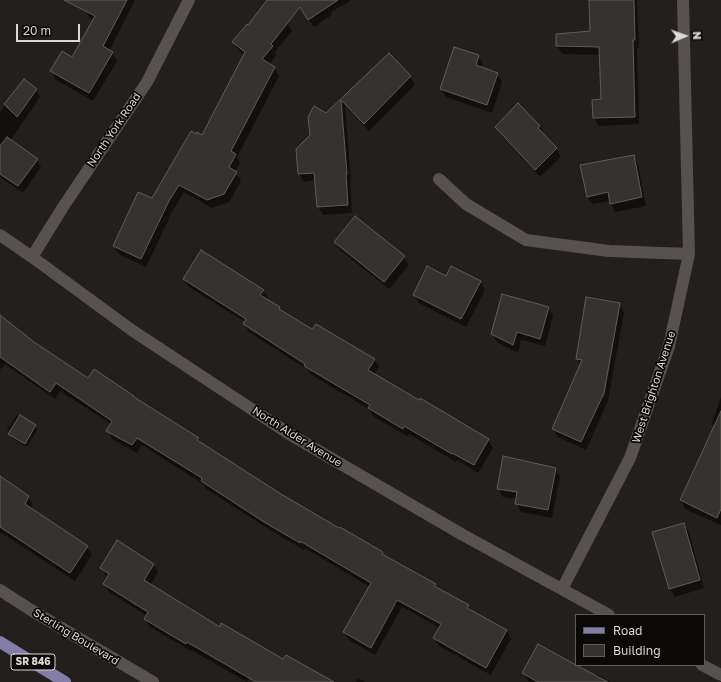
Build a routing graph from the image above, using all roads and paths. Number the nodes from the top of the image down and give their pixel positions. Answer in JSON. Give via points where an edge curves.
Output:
{"nodes":[{"id":1,"x":189,"y":0,"type":"edge"},
{"id":2,"x":683,"y":0,"type":"edge"},
{"id":3,"x":439,"y":179,"type":"dead end"},
{"id":4,"x":0,"y":235,"type":"edge"},
{"id":5,"x":689,"y":254,"type":"junction"},
{"id":6,"x":32,"y":257,"type":"junction"},
{"id":7,"x":562,"y":589,"type":"junction"},
{"id":8,"x":0,"y":590,"type":"edge"},
{"id":9,"x":607,"y":614,"type":"edge"},
{"id":10,"x":0,"y":642,"type":"edge"},
{"id":11,"x":704,"y":666,"type":"edge"},
{"id":12,"x":721,"y":675,"type":"edge"},
{"id":13,"x":66,"y":682,"type":"edge"},
{"id":14,"x":153,"y":682,"type":"edge"}],
"edges":[{"from":1,"to":6,"type":"street","name":"North York Road","via":[[147,82]]},
{"from":2,"to":5,"type":"street","name":"West Brighton Avenue"},
{"from":3,"to":5,"type":"street","via":[[466,204],[526,240],[608,251]]},
{"from":4,"to":6,"type":"street","name":"North Alder Avenue"},
{"from":5,"to":7,"type":"street","name":"West Brighton Avenue","via":[[670,346],[630,458]]},
{"from":6,"to":7,"type":"street","name":"North Alder Avenue","via":[[133,331],[291,435]]},
{"from":7,"to":9,"type":"street","name":"North Alder Avenue"},
{"from":8,"to":14,"type":"street","name":"Sterling Boulevard"},
{"from":10,"to":13,"type":"main road","number":"SR 846"},
{"from":11,"to":12,"type":"street"}]}
